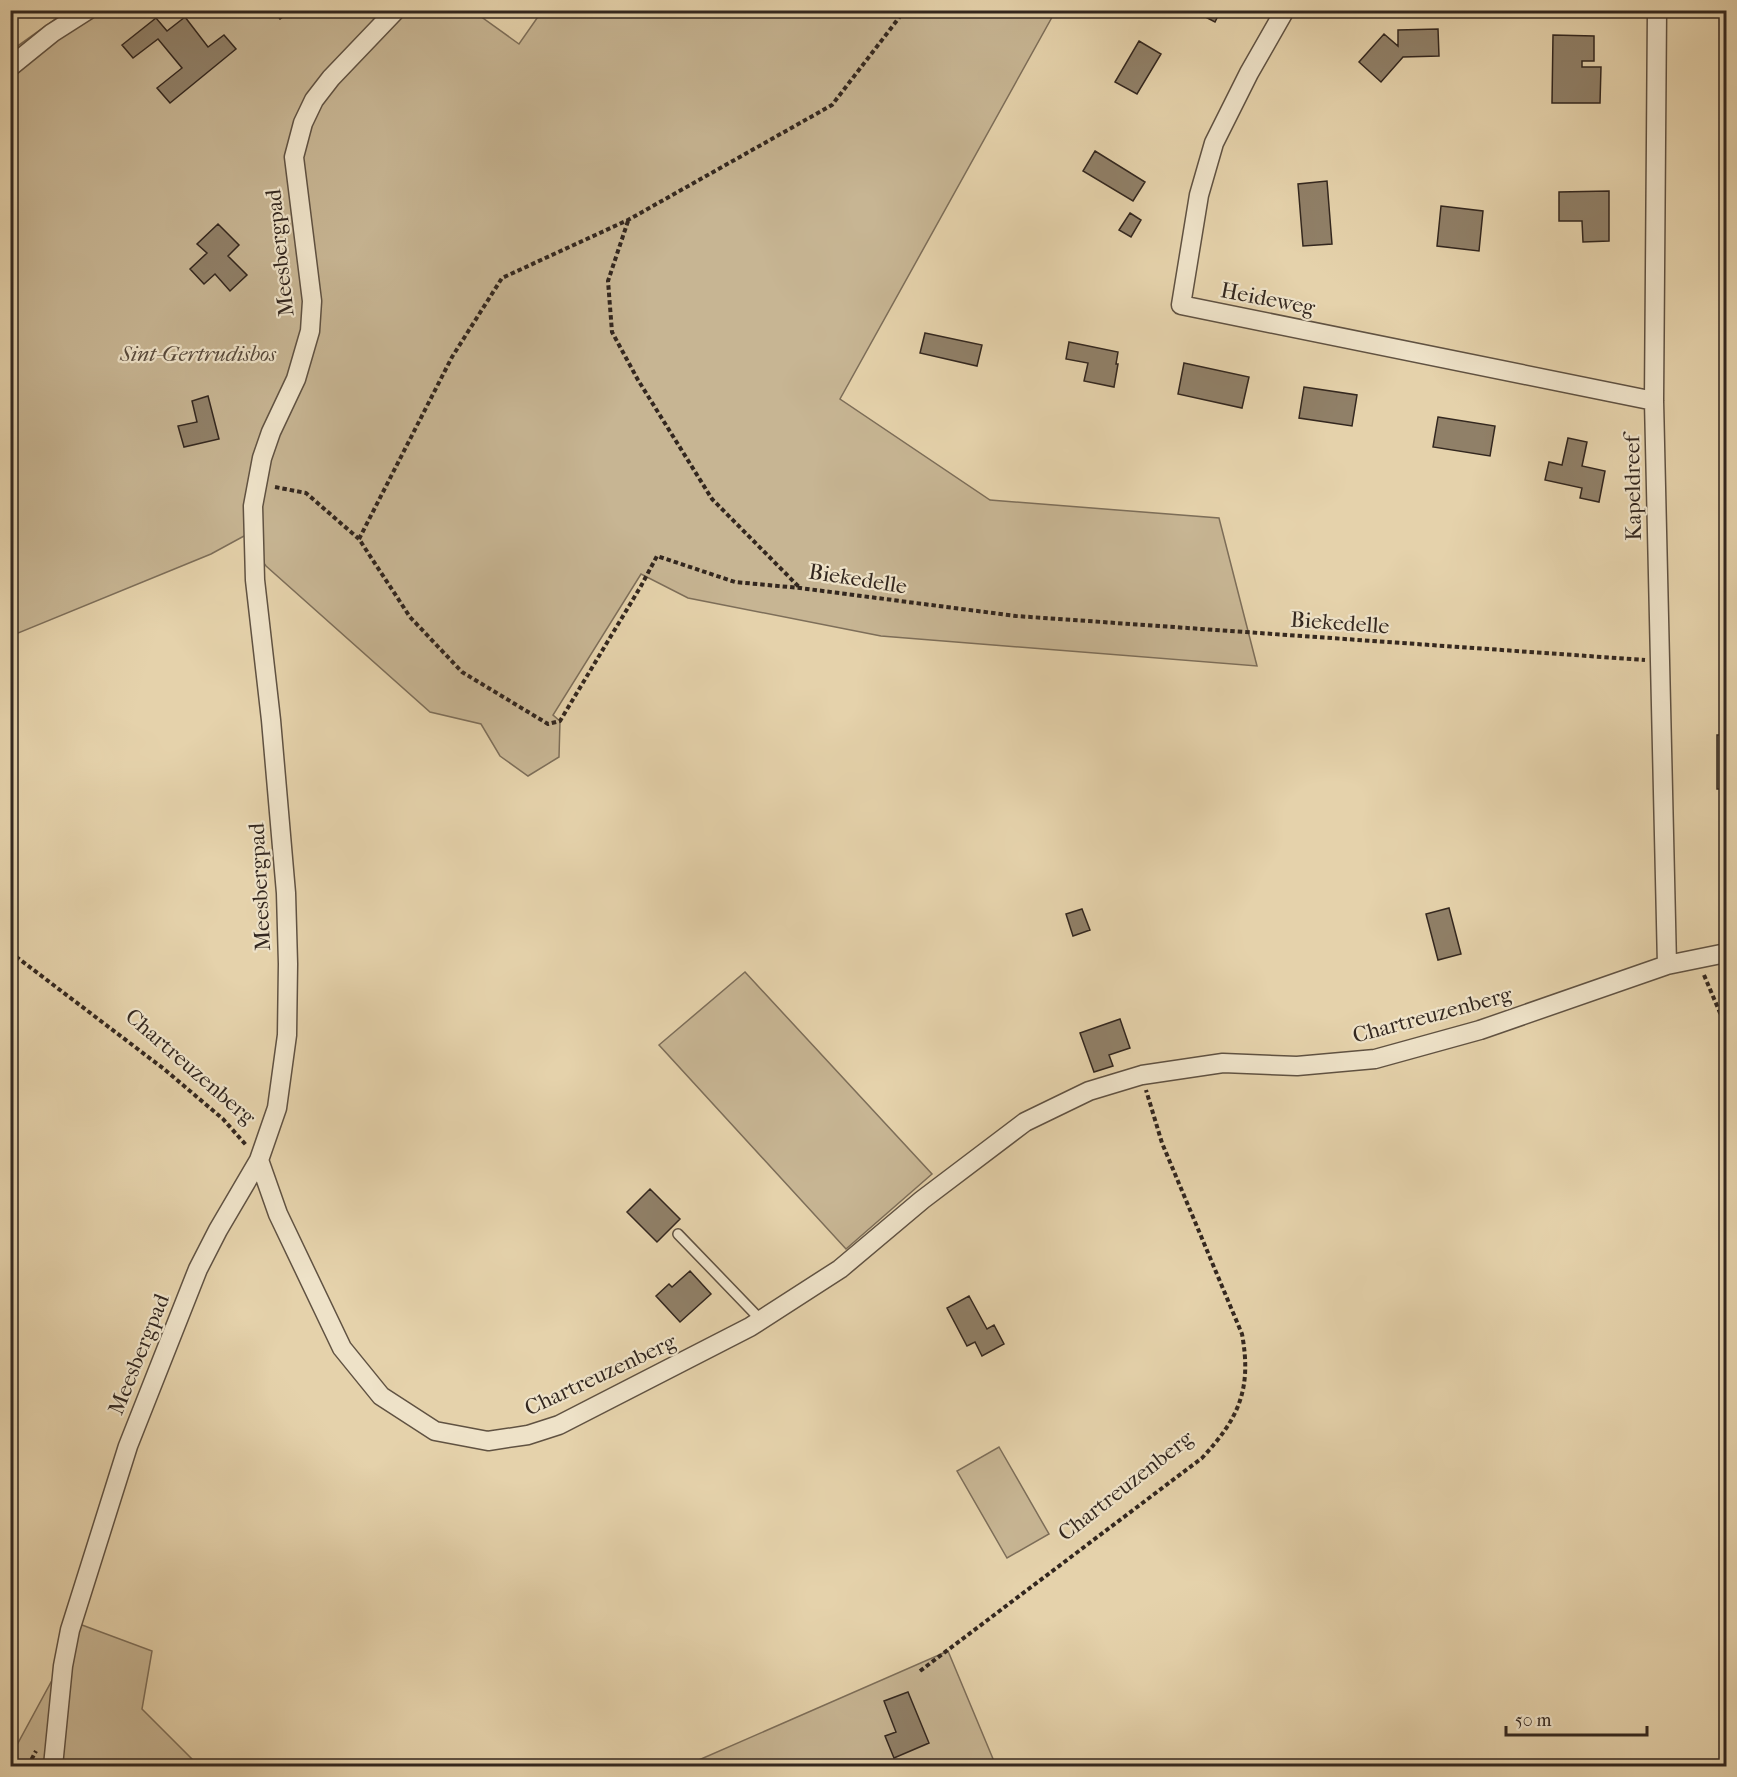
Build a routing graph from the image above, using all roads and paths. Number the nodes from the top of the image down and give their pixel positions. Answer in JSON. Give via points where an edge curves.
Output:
{"nodes":[{"id":1,"x":88,"y":10,"type":"edge"},
{"id":2,"x":396,"y":10,"type":"edge"},
{"id":3,"x":905,"y":10,"type":"edge"},
{"id":4,"x":1285,"y":10,"type":"edge"},
{"id":5,"x":1657,"y":10,"type":"edge"},
{"id":6,"x":10,"y":67,"type":"edge"},
{"id":7,"x":628,"y":220,"type":"junction"},
{"id":8,"x":1654,"y":400,"type":"junction"},
{"id":9,"x":256,"y":483,"type":"junction"},
{"id":10,"x":359,"y":539,"type":"junction"},
{"id":11,"x":800,"y":588,"type":"junction"},
{"id":12,"x":1661,"y":661,"type":"junction"},
{"id":13,"x":10,"y":952,"type":"edge"},
{"id":14,"x":1726,"y":953,"type":"edge"},
{"id":15,"x":1696,"y":958,"type":"junction"},
{"id":16,"x":1667,"y":965,"type":"junction"},
{"id":17,"x":1726,"y":1027,"type":"edge"},
{"id":18,"x":1142,"y":1075,"type":"junction"},
{"id":19,"x":259,"y":1160,"type":"junction"},
{"id":20,"x":678,"y":1234,"type":"dead end"},
{"id":21,"x":761,"y":1320,"type":"junction"},
{"id":22,"x":920,"y":1671,"type":"dead end"},
{"id":23,"x":53,"y":1767,"type":"edge"}],
"edges":[{"from":1,"to":6,"type":"street"},
{"from":2,"to":9,"type":"street","name":"Meesbergpad","via":[[320,93],[308,109],[298,139],[294,157],[312,301],[310,331]]},
{"from":3,"to":7,"type":"path","via":[[832,105]]},
{"from":4,"to":8,"type":"street","name":"Heideweg","via":[[1214,142],[1199,195],[1181,305]]},
{"from":5,"to":8,"type":"street","name":"Kapeldreef"},
{"from":7,"to":10,"type":"path","via":[[502,278],[452,357]]},
{"from":7,"to":11,"type":"path","name":"Biekedelle","via":[[608,281],[612,332],[712,499]]},
{"from":8,"to":12,"type":"street","name":"Kapeldreef"},
{"from":9,"to":10,"type":"path","via":[[306,494]]},
{"from":9,"to":19,"type":"street","name":"Meesbergpad","via":[[255,580],[286,893],[288,964],[287,1035],[277,1108]]},
{"from":10,"to":11,"type":"path","via":[[410,617],[462,672],[548,724],[560,721],[657,556],[735,582]]},
{"from":11,"to":12,"type":"path","name":"Biekedelle","via":[[1016,616]]},
{"from":12,"to":16,"type":"street","name":"Kapeldreef"},
{"from":13,"to":19,"type":"path","name":"Chartreuzenberg","via":[[164,1069],[223,1119]]},
{"from":14,"to":15,"type":"street","name":"Chartreuzenberg"},
{"from":15,"to":16,"type":"street","name":"Chartreuzenberg"},
{"from":15,"to":17,"type":"path"},
{"from":16,"to":18,"type":"street","name":"Chartreuzenberg","via":[[1480,1030],[1375,1059],[1297,1066],[1223,1063]]},
{"from":18,"to":21,"type":"street","name":"Chartreuzenberg","via":[[1089,1091],[1025,1122],[922,1200],[840,1269]]},
{"from":18,"to":22,"type":"path","name":"Chartreuzenberg","via":[[1162,1143],[1242,1334],[1247,1360],[1243,1392],[1221,1438],[1202,1458]]},
{"from":19,"to":21,"type":"street","name":"Chartreuzenberg","via":[[278,1214],[342,1348],[381,1396],[435,1431],[488,1441],[559,1425]]},
{"from":19,"to":23,"type":"street","name":"Meesbergpad","via":[[198,1269],[128,1446],[70,1630]]},
{"from":20,"to":21,"type":"lane"}]}
